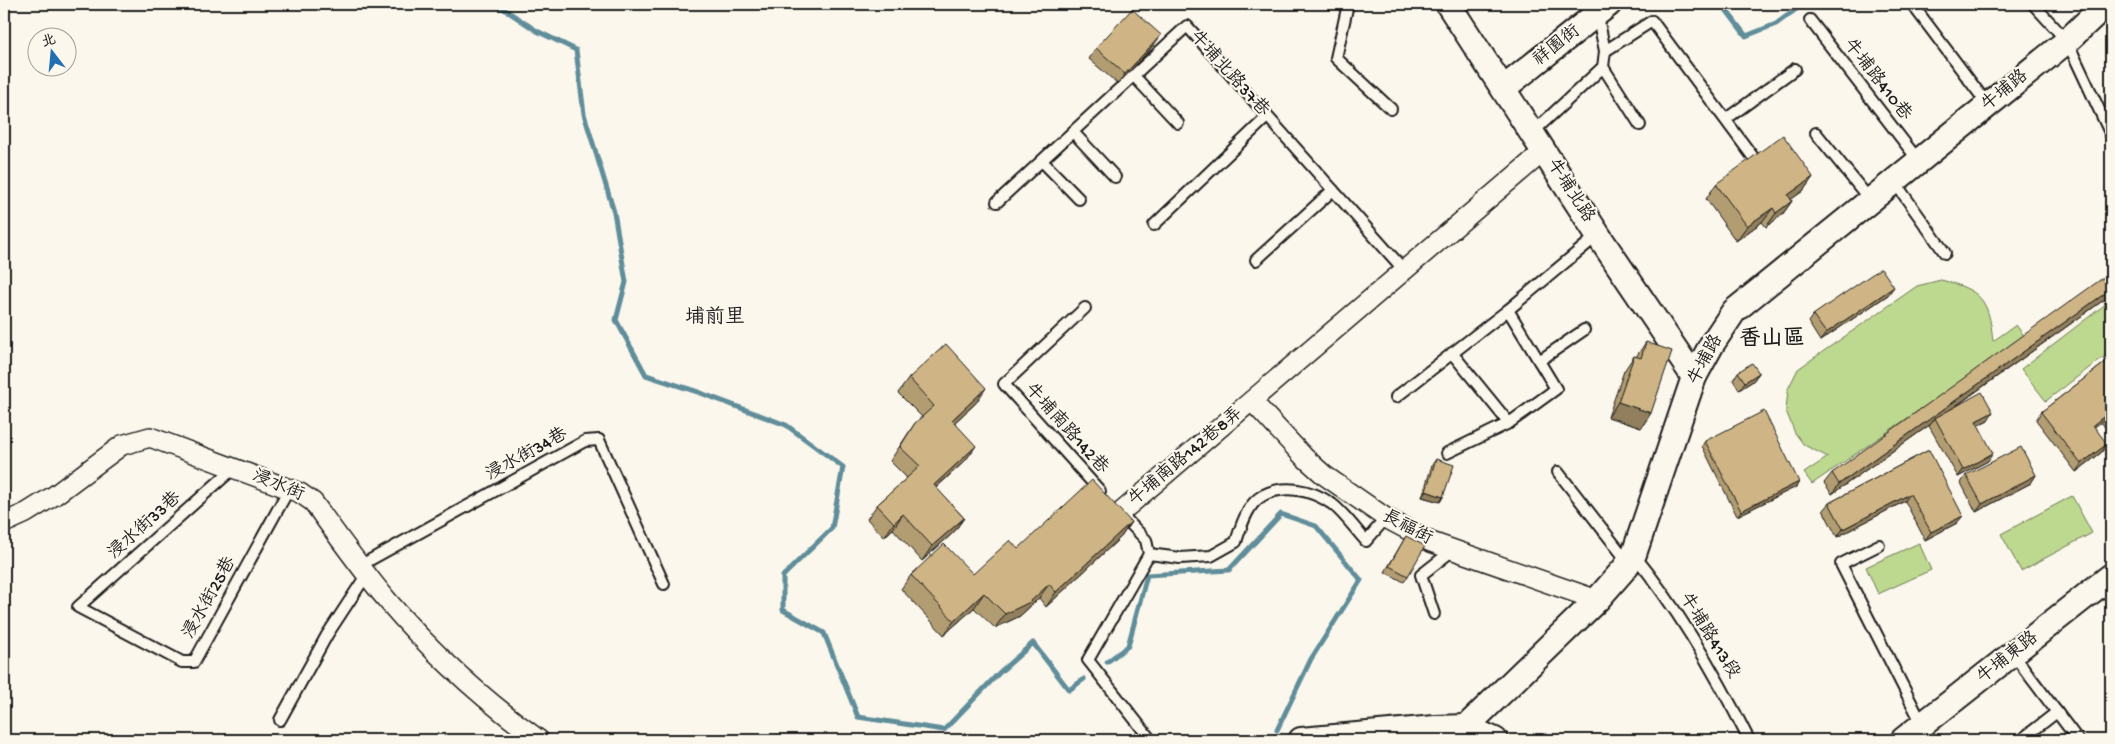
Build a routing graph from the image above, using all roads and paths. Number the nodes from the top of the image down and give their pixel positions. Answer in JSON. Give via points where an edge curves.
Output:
{"nodes":[{"id":1,"x":1348,"y":4,"type":"edge"},
{"id":2,"x":1448,"y":4,"type":"edge"},
{"id":3,"x":1912,"y":4,"type":"edge"},
{"id":4,"x":2034,"y":4,"type":"edge"},
{"id":5,"x":2106,"y":4,"type":"edge"},
{"id":6,"x":1601,"y":7,"type":"edge"},
{"id":7,"x":1810,"y":20,"type":"dead end"},
{"id":8,"x":2068,"y":42,"type":"junction"},
{"id":9,"x":1605,"y":51,"type":"junction"},
{"id":10,"x":1603,"y":67,"type":"junction"},
{"id":11,"x":1795,"y":69,"type":"dead end"},
{"id":12,"x":1134,"y":76,"type":"junction"},
{"id":13,"x":1504,"y":88,"type":"junction"},
{"id":14,"x":1988,"y":105,"type":"junction"},
{"id":15,"x":1391,"y":109,"type":"dead end"},
{"id":16,"x":1267,"y":117,"type":"junction"},
{"id":17,"x":1726,"y":119,"type":"junction"},
{"id":18,"x":1178,"y":124,"type":"dead end"},
{"id":19,"x":1640,"y":125,"type":"dead end"},
{"id":20,"x":1073,"y":132,"type":"junction"},
{"id":21,"x":1816,"y":133,"type":"dead end"},
{"id":22,"x":2111,"y":135,"type":"edge"},
{"id":23,"x":1538,"y":142,"type":"junction"},
{"id":24,"x":1918,"y":160,"type":"junction"},
{"id":25,"x":1042,"y":161,"type":"junction"},
{"id":26,"x":1756,"y":161,"type":"edge"},
{"id":27,"x":1115,"y":177,"type":"dead end"},
{"id":28,"x":1893,"y":181,"type":"junction"},
{"id":29,"x":1332,"y":190,"type":"junction"},
{"id":30,"x":1079,"y":200,"type":"dead end"},
{"id":31,"x":1870,"y":200,"type":"junction"},
{"id":32,"x":997,"y":202,"type":"dead end"},
{"id":33,"x":1154,"y":224,"type":"dead end"},
{"id":34,"x":1598,"y":235,"type":"junction"},
{"id":35,"x":1945,"y":253,"type":"dead end"},
{"id":36,"x":1256,"y":260,"type":"dead end"},
{"id":37,"x":1404,"y":270,"type":"junction"},
{"id":38,"x":1085,"y":308,"type":"dead end"},
{"id":39,"x":1508,"y":310,"type":"junction"},
{"id":40,"x":1584,"y":330,"type":"dead end"},
{"id":41,"x":1452,"y":353,"type":"junction"},
{"id":42,"x":1539,"y":361,"type":"junction"},
{"id":43,"x":1694,"y":377,"type":"junction"},
{"id":44,"x":1396,"y":397,"type":"dead end"},
{"id":45,"x":1252,"y":401,"type":"junction"},
{"id":46,"x":1509,"y":423,"type":"junction"},
{"id":47,"x":1447,"y":453,"type":"dead end"},
{"id":48,"x":234,"y":468,"type":"junction"},
{"id":49,"x":1558,"y":472,"type":"dead end"},
{"id":50,"x":289,"y":489,"type":"junction"},
{"id":51,"x":1114,"y":506,"type":"junction"},
{"id":52,"x":1386,"y":518,"type":"junction"},
{"id":53,"x":4,"y":523,"type":"edge"},
{"id":54,"x":1879,"y":544,"type":"dead end"},
{"id":55,"x":1453,"y":550,"type":"junction"},
{"id":56,"x":1149,"y":554,"type":"junction"},
{"id":57,"x":1631,"y":559,"type":"junction"},
{"id":58,"x":364,"y":570,"type":"junction"},
{"id":59,"x":2111,"y":576,"type":"edge"},
{"id":60,"x":664,"y":584,"type":"dead end"},
{"id":61,"x":1597,"y":600,"type":"junction"},
{"id":62,"x":78,"y":607,"type":"joint"},
{"id":63,"x":1434,"y":614,"type":"dead end"},
{"id":64,"x":2013,"y":654,"type":"junction"},
{"id":65,"x":2057,"y":712,"type":"junction"},
{"id":66,"x":280,"y":720,"type":"dead end"},
{"id":67,"x":1922,"y":725,"type":"junction"},
{"id":68,"x":1466,"y":727,"type":"junction"},
{"id":69,"x":539,"y":740,"type":"edge"},
{"id":70,"x":1151,"y":740,"type":"edge"},
{"id":71,"x":1301,"y":740,"type":"edge"},
{"id":72,"x":1495,"y":740,"type":"edge"},
{"id":73,"x":1749,"y":740,"type":"edge"},
{"id":74,"x":1903,"y":740,"type":"edge"},
{"id":75,"x":2021,"y":740,"type":"edge"},
{"id":76,"x":2078,"y":740,"type":"edge"}],
"edges":[{"from":1,"to":15,"type":"lane","via":[[1336,58]]},
{"from":2,"to":13,"type":"street","name":"牛埔北路"},
{"from":3,"to":14,"type":"lane"},
{"from":4,"to":8,"type":"lane"},
{"from":5,"to":8,"type":"street","name":"牛埔路"},
{"from":6,"to":9,"type":"lane"},
{"from":6,"to":13,"type":"street","name":"祥園街"},
{"from":7,"to":24,"type":"lane","name":"牛埔路410巷"},
{"from":8,"to":14,"type":"street","name":"牛埔路"},
{"from":8,"to":22,"type":"lane"},
{"from":9,"to":10,"type":"lane"},
{"from":9,"to":17,"type":"lane","via":[[1652,21]]},
{"from":10,"to":19,"type":"lane"},
{"from":10,"to":23,"type":"lane"},
{"from":11,"to":17,"type":"lane"},
{"from":12,"to":16,"type":"lane","name":"牛埔北路37巷","via":[[1187,26]]},
{"from":12,"to":18,"type":"lane"},
{"from":12,"to":20,"type":"lane","name":"牛埔北路37巷"},
{"from":13,"to":23,"type":"street","name":"牛埔北路"},
{"from":14,"to":24,"type":"street","name":"牛埔路"},
{"from":16,"to":29,"type":"lane","name":"牛埔北路37巷"},
{"from":16,"to":33,"type":"lane"},
{"from":17,"to":26,"type":"lane"},
{"from":20,"to":25,"type":"lane","name":"牛埔北路37巷"},
{"from":20,"to":27,"type":"lane"},
{"from":21,"to":31,"type":"lane"},
{"from":23,"to":34,"type":"street","name":"牛埔北路"},
{"from":23,"to":37,"type":"street"},
{"from":24,"to":28,"type":"street","name":"牛埔路"},
{"from":25,"to":30,"type":"lane"},
{"from":25,"to":32,"type":"lane","name":"牛埔北路37巷"},
{"from":28,"to":31,"type":"street","name":"牛埔路"},
{"from":28,"to":35,"type":"lane"},
{"from":29,"to":36,"type":"lane"},
{"from":29,"to":37,"type":"lane","name":"牛埔北路37巷"},
{"from":31,"to":43,"type":"street","name":"牛埔路","via":[[1734,311]]},
{"from":34,"to":39,"type":"lane"},
{"from":34,"to":43,"type":"street","name":"牛埔北路"},
{"from":37,"to":45,"type":"street"},
{"from":38,"to":51,"type":"lane","name":"牛埔南路142巷","via":[[1004,384]]},
{"from":39,"to":41,"type":"lane"},
{"from":39,"to":42,"type":"lane"},
{"from":40,"to":42,"type":"lane"},
{"from":41,"to":44,"type":"lane"},
{"from":41,"to":46,"type":"lane"},
{"from":42,"to":46,"type":"lane","via":[[1556,389]]},
{"from":43,"to":57,"type":"street","name":"牛埔路"},
{"from":45,"to":51,"type":"street","name":"牛埔南路142巷8弄"},
{"from":45,"to":52,"type":"street","name":"長福街","via":[[1317,469]]},
{"from":46,"to":47,"type":"lane"},
{"from":48,"to":50,"type":"street","name":"浸水街"},
{"from":48,"to":53,"type":"street","name":"浸水街","via":[[150,437],[122,445],[55,495]]},
{"from":48,"to":62,"type":"lane","name":"浸水街33巷"},
{"from":49,"to":57,"type":"lane","name":"牛埔路413段"},
{"from":50,"to":58,"type":"street","name":"浸水街","via":[[313,502]]},
{"from":50,"to":62,"type":"lane","name":"浸水街25巷","via":[[194,662],[182,662]]},
{"from":51,"to":56,"type":"lane","name":"牛埔南路142巷","via":[[1146,540]]},
{"from":52,"to":55,"type":"street","name":"長福街"},
{"from":52,"to":56,"type":"lane","via":[[1366,541],[1333,504],[1309,491],[1283,489],[1258,498],[1242,521],[1236,542],[1211,556],[1180,558]]},
{"from":54,"to":67,"type":"lane","via":[[1841,564]]},
{"from":55,"to":61,"type":"street","name":"長福街"},
{"from":55,"to":63,"type":"lane","via":[[1421,576]]},
{"from":56,"to":70,"type":"lane","via":[[1088,660]]},
{"from":57,"to":61,"type":"street","name":"牛埔路"},
{"from":57,"to":73,"type":"lane","name":"牛埔路413段","via":[[1658,584],[1723,688]]},
{"from":58,"to":60,"type":"lane","name":"浸水街34巷","via":[[585,441],[599,440]]},
{"from":58,"to":66,"type":"lane"},
{"from":58,"to":69,"type":"street","name":"浸水街","via":[[387,600],[456,672]]},
{"from":59,"to":64,"type":"street","name":"牛埔東路"},
{"from":61,"to":68,"type":"street","name":"牛埔路"},
{"from":64,"to":65,"type":"lane"},
{"from":64,"to":67,"type":"street","name":"牛埔東路"},
{"from":65,"to":75,"type":"lane"},
{"from":65,"to":76,"type":"lane"},
{"from":67,"to":74,"type":"street","name":"牛埔東路"},
{"from":68,"to":71,"type":"street"},
{"from":68,"to":72,"type":"street"}]}
